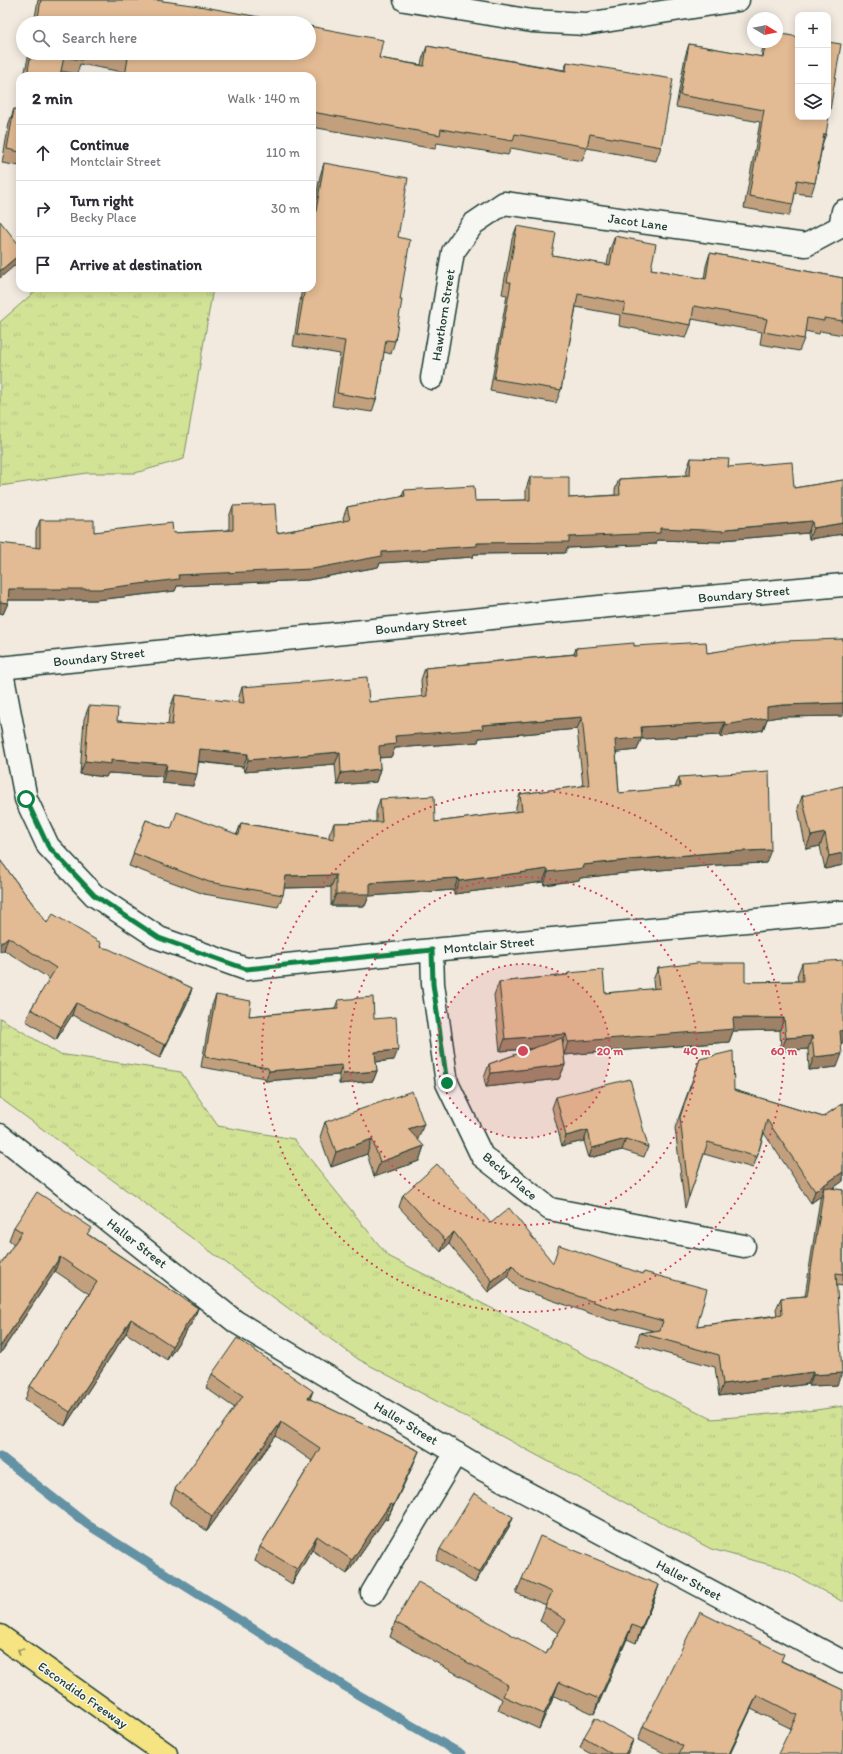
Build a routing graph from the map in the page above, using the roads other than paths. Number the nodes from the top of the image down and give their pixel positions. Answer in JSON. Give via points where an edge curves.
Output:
{"nodes":[{"id":1,"x":405,"y":0,"type":"edge"},
{"id":2,"x":738,"y":0,"type":"edge"},
{"id":3,"x":842,"y":219,"type":"edge"},
{"id":4,"x":453,"y":252,"type":"joint"},
{"id":5,"x":432,"y":378,"type":"dead end"},
{"id":6,"x":843,"y":585,"type":"edge"},
{"id":7,"x":0,"y":667,"type":"edge"},
{"id":8,"x":843,"y":912,"type":"edge"},
{"id":9,"x":432,"y":950,"type":"junction"},
{"id":10,"x":0,"y":1135,"type":"edge"},
{"id":11,"x":744,"y":1246,"type":"dead end"},
{"id":12,"x":456,"y":1453,"type":"junction"},
{"id":13,"x":372,"y":1594,"type":"dead end"},
{"id":14,"x":0,"y":1636,"type":"edge"},
{"id":15,"x":843,"y":1662,"type":"edge"},
{"id":16,"x":166,"y":1754,"type":"edge"}],
"edges":[{"from":1,"to":2,"type":"street","via":[[532,20],[586,24]]},
{"from":3,"to":4,"type":"street","name":"Jacot Lane","via":[[806,246],[504,203],[473,224]]},
{"from":4,"to":5,"type":"street","name":"Hawthorn Street"},
{"from":6,"to":7,"type":"street","name":"Boundary Street"},
{"from":7,"to":9,"type":"street","name":"Montclair Street","via":[[26,799],[48,846],[94,895],[159,938],[246,969]]},
{"from":8,"to":9,"type":"street","name":"Montclair Street"},
{"from":9,"to":11,"type":"street","name":"Becky Place","via":[[433,984],[447,1083],[482,1156],[550,1209]]},
{"from":10,"to":12,"type":"street","name":"Haller Street","via":[[236,1322]]},
{"from":12,"to":13,"type":"street"},
{"from":12,"to":15,"type":"street","name":"Haller Street"},
{"from":16,"to":14,"type":"highway","name":"Escondido Freeway","one_way":true}]}
